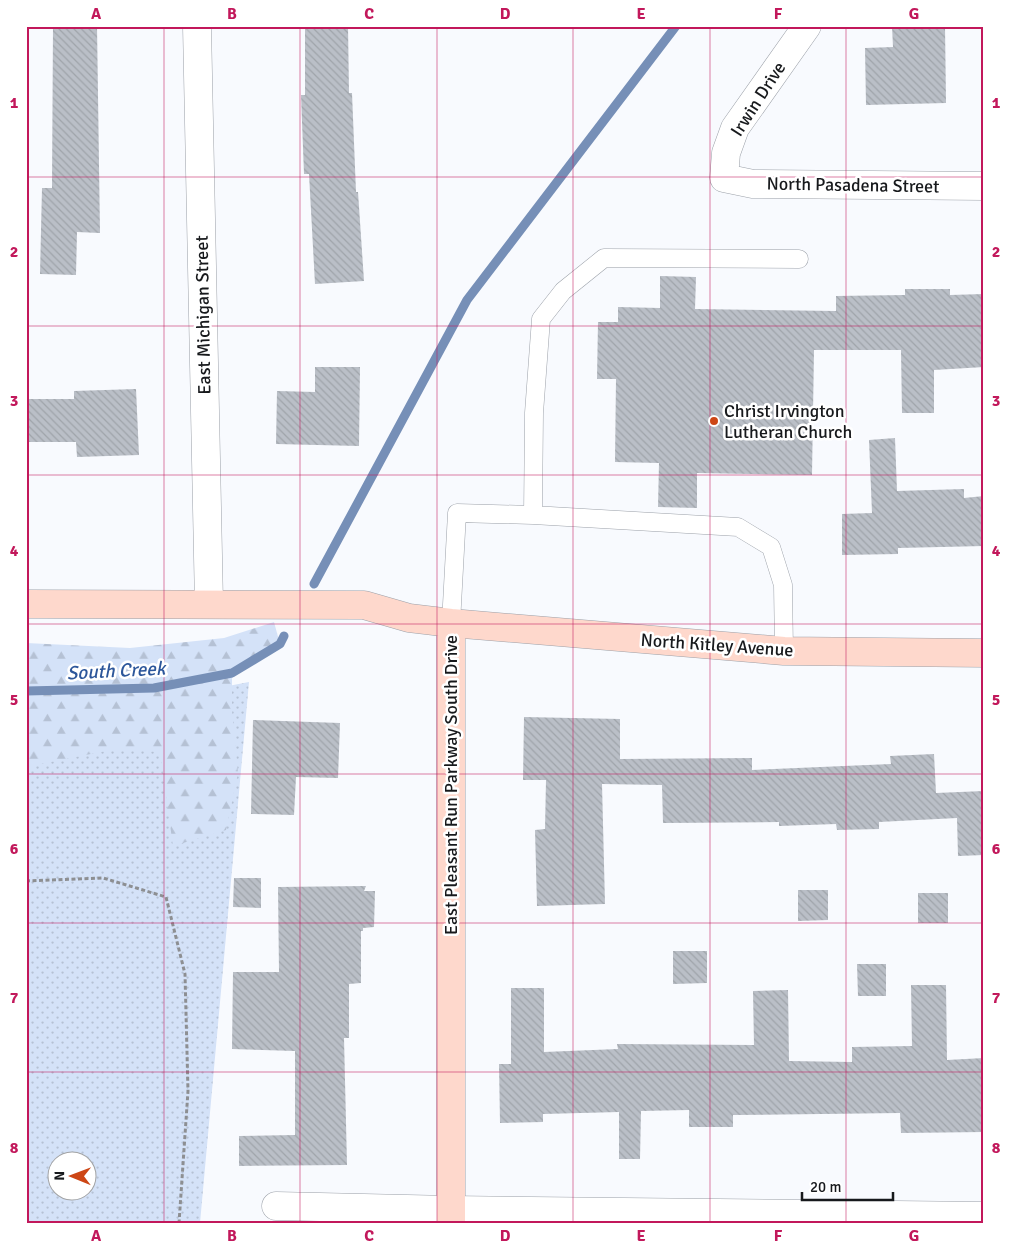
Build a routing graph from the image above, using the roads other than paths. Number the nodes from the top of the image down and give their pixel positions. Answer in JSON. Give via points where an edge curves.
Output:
{"nodes":[{"id":1,"x":197,"y":26,"type":"edge"},
{"id":2,"x":806,"y":26,"type":"edge"},
{"id":3,"x":724,"y":178,"type":"joint"},
{"id":4,"x":984,"y":186,"type":"edge"},
{"id":5,"x":799,"y":260,"type":"dead end"},
{"id":6,"x":534,"y":515,"type":"junction"},
{"id":7,"x":26,"y":604,"type":"edge"},
{"id":8,"x":209,"y":604,"type":"junction"},
{"id":9,"x":450,"y":623,"type":"junction"},
{"id":10,"x":784,"y":652,"type":"junction"},
{"id":11,"x":984,"y":653,"type":"edge"},
{"id":12,"x":276,"y":1206,"type":"dead end"},
{"id":13,"x":451,"y":1216,"type":"edge"},
{"id":14,"x":984,"y":1216,"type":"edge"},
{"id":15,"x":674,"y":1218,"type":"edge"}],
"edges":[{"from":1,"to":8,"type":"street","name":"East Michigan Street"},
{"from":2,"to":3,"type":"street","name":"Irwin Drive","via":[[735,128],[726,153]]},
{"from":3,"to":4,"type":"street","name":"North Pasadena Street","via":[[753,184]]},
{"from":5,"to":6,"type":"lane","via":[[604,258],[563,291],[541,319],[534,413]]},
{"from":6,"to":9,"type":"lane","via":[[457,513]]},
{"from":6,"to":10,"type":"lane","via":[[738,527],[771,548],[783,585]]},
{"from":7,"to":8,"type":"street","name":"East Pleasant Run Parkway South Drive"},
{"from":8,"to":9,"type":"street","name":"East Pleasant Run Parkway South Drive","via":[[364,605],[409,618]]},
{"from":9,"to":10,"type":"street","name":"North Kitley Avenue"},
{"from":9,"to":13,"type":"street","name":"East Pleasant Run Parkway South Drive"},
{"from":10,"to":11,"type":"street","name":"North Kitley Avenue"},
{"from":12,"to":13,"type":"street"},
{"from":13,"to":15,"type":"street"},
{"from":14,"to":15,"type":"street"}]}
